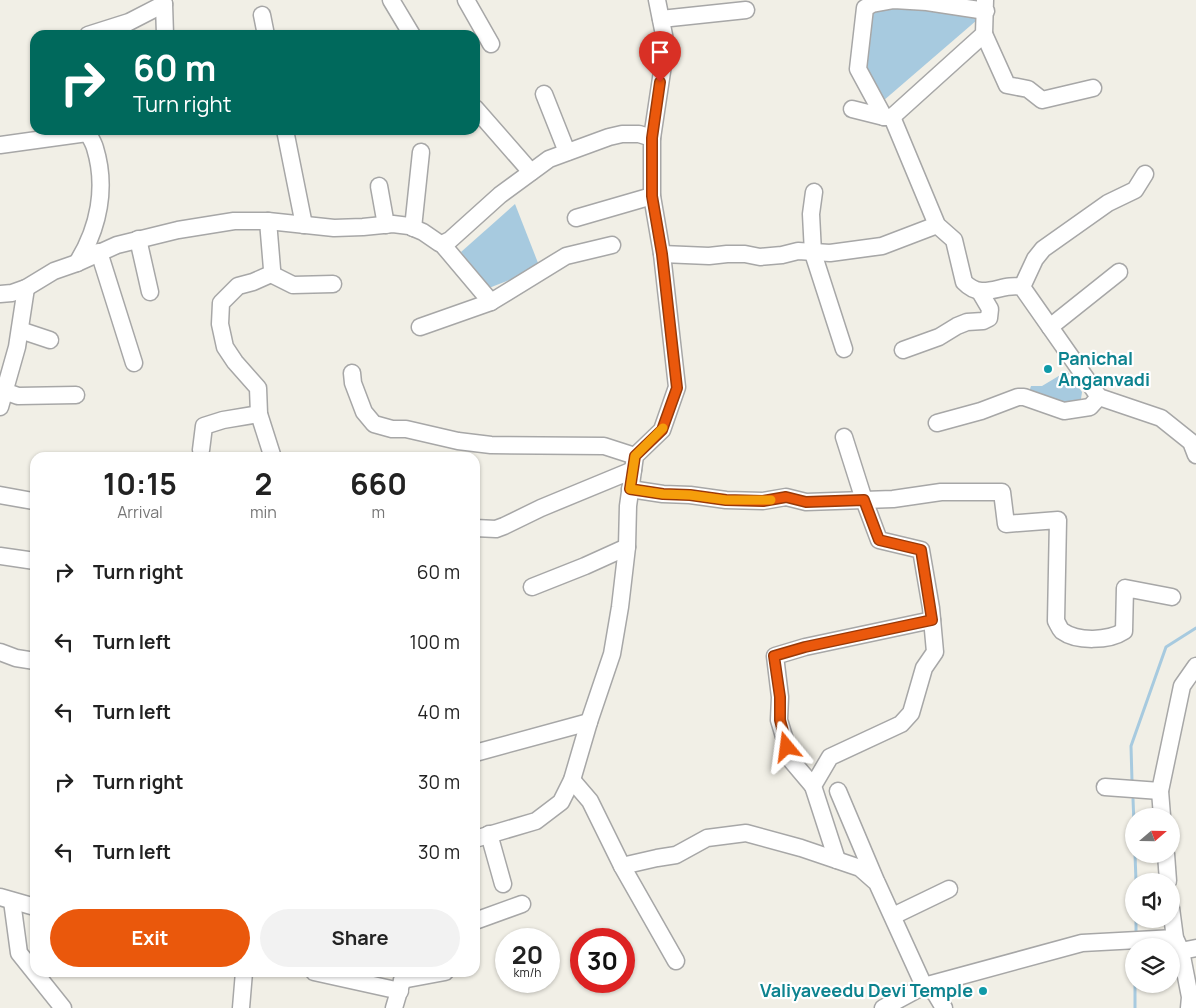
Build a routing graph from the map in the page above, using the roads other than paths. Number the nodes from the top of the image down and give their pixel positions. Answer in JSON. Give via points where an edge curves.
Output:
{"nodes":[{"id":1,"x":391,"y":0,"type":"edge"},
{"id":2,"x":466,"y":0,"type":"edge"},
{"id":3,"x":657,"y":0,"type":"edge"},
{"id":4,"x":163,"y":2,"type":"edge"},
{"id":5,"x":986,"y":5,"type":"edge"},
{"id":6,"x":746,"y":10,"type":"dead end"},
{"id":7,"x":262,"y":15,"type":"dead end"},
{"id":8,"x":661,"y":19,"type":"junction"},
{"id":9,"x":104,"y":30,"type":"edge"},
{"id":10,"x":165,"y":30,"type":"edge"},
{"id":11,"x":265,"y":30,"type":"edge"},
{"id":12,"x":409,"y":30,"type":"edge"},
{"id":13,"x":984,"y":34,"type":"junction"},
{"id":14,"x":491,"y":44,"type":"dead end"},
{"id":15,"x":1093,"y":88,"type":"dead end"},
{"id":16,"x":544,"y":94,"type":"dead end"},
{"id":17,"x":852,"y":109,"type":"dead end"},
{"id":18,"x":480,"y":114,"type":"edge"},
{"id":19,"x":888,"y":117,"type":"junction"},
{"id":20,"x":67,"y":135,"type":"edge"},
{"id":21,"x":88,"y":135,"type":"edge"},
{"id":22,"x":286,"y":135,"type":"edge"},
{"id":23,"x":652,"y":138,"type":"junction"},
{"id":24,"x":0,"y":145,"type":"edge"},
{"id":25,"x":421,"y":152,"type":"dead end"},
{"id":26,"x":567,"y":152,"type":"junction"},
{"id":27,"x":531,"y":172,"type":"junction"},
{"id":28,"x":1145,"y":174,"type":"dead end"},
{"id":29,"x":379,"y":186,"type":"dead end"},
{"id":30,"x":814,"y":192,"type":"dead end"},
{"id":31,"x":652,"y":196,"type":"junction"},
{"id":32,"x":576,"y":218,"type":"dead end"},
{"id":33,"x":268,"y":221,"type":"junction"},
{"id":34,"x":304,"y":225,"type":"junction"},
{"id":35,"x":386,"y":225,"type":"junction"},
{"id":36,"x":937,"y":225,"type":"junction"},
{"id":37,"x":413,"y":228,"type":"junction"},
{"id":38,"x":138,"y":239,"type":"junction"},
{"id":39,"x":442,"y":244,"type":"junction"},
{"id":40,"x":612,"y":245,"type":"dead end"},
{"id":41,"x":99,"y":252,"type":"junction"},
{"id":42,"x":813,"y":253,"type":"junction"},
{"id":43,"x":662,"y":254,"type":"junction"},
{"id":44,"x":77,"y":263,"type":"junction"},
{"id":45,"x":1119,"y":272,"type":"dead end"},
{"id":46,"x":270,"y":274,"type":"junction"},
{"id":47,"x":333,"y":284,"type":"dead end"},
{"id":48,"x":1022,"y":287,"type":"junction"},
{"id":49,"x":26,"y":288,"type":"junction"},
{"id":50,"x":150,"y":292,"type":"dead end"},
{"id":51,"x":980,"y":292,"type":"junction"},
{"id":52,"x":0,"y":294,"type":"edge"},
{"id":53,"x":491,"y":302,"type":"junction"},
{"id":54,"x":420,"y":327,"type":"dead end"},
{"id":55,"x":1050,"y":327,"type":"junction"},
{"id":56,"x":20,"y":330,"type":"junction"},
{"id":57,"x":50,"y":340,"type":"dead end"},
{"id":58,"x":844,"y":349,"type":"dead end"},
{"id":59,"x":903,"y":350,"type":"dead end"},
{"id":60,"x":134,"y":363,"type":"dead end"},
{"id":61,"x":352,"y":373,"type":"dead end"},
{"id":62,"x":4,"y":391,"type":"junction"},
{"id":63,"x":76,"y":395,"type":"dead end"},
{"id":64,"x":1099,"y":397,"type":"junction"},
{"id":65,"x":0,"y":407,"type":"edge"},
{"id":66,"x":259,"y":414,"type":"junction"},
{"id":67,"x":937,"y":423,"type":"dead end"},
{"id":68,"x":844,"y":437,"type":"dead end"},
{"id":69,"x":201,"y":450,"type":"dead end"},
{"id":70,"x":271,"y":452,"type":"edge"},
{"id":71,"x":1196,"y":455,"type":"edge"},
{"id":72,"x":634,"y":463,"type":"junction"},
{"id":73,"x":630,"y":489,"type":"junction"},
{"id":74,"x":0,"y":495,"type":"edge"},
{"id":75,"x":864,"y":500,"type":"junction"},
{"id":76,"x":30,"y":501,"type":"edge"},
{"id":77,"x":480,"y":528,"type":"edge"},
{"id":78,"x":627,"y":547,"type":"junction"},
{"id":79,"x":0,"y":556,"type":"edge"},
{"id":80,"x":30,"y":560,"type":"edge"},
{"id":81,"x":532,"y":587,"type":"dead end"},
{"id":82,"x":1172,"y":597,"type":"dead end"},
{"id":83,"x":932,"y":620,"type":"junction"},
{"id":84,"x":0,"y":652,"type":"edge"},
{"id":85,"x":30,"y":660,"type":"edge"},
{"id":86,"x":1196,"y":666,"type":"edge"},
{"id":87,"x":589,"y":722,"type":"junction"},
{"id":88,"x":480,"y":752,"type":"edge"},
{"id":89,"x":572,"y":780,"type":"junction"},
{"id":90,"x":813,"y":786,"type":"junction"},
{"id":91,"x":1105,"y":787,"type":"dead end"},
{"id":92,"x":838,"y":791,"type":"dead end"},
{"id":93,"x":1160,"y":792,"type":"junction"},
{"id":94,"x":1161,"y":808,"type":"edge"},
{"id":95,"x":482,"y":837,"type":"edge"},
{"id":96,"x":837,"y":860,"type":"junction"},
{"id":97,"x":622,"y":866,"type":"junction"},
{"id":98,"x":877,"y":883,"type":"junction"},
{"id":99,"x":502,"y":884,"type":"dead end"},
{"id":100,"x":949,"y":889,"type":"dead end"},
{"id":101,"x":6,"y":899,"type":"edge"},
{"id":102,"x":522,"y":904,"type":"dead end"},
{"id":103,"x":30,"y":906,"type":"edge"},
{"id":104,"x":893,"y":916,"type":"junction"},
{"id":105,"x":480,"y":919,"type":"edge"},
{"id":106,"x":1178,"y":928,"type":"edge"},
{"id":107,"x":1184,"y":946,"type":"edge"},
{"id":108,"x":676,"y":961,"type":"dead end"},
{"id":109,"x":30,"y":967,"type":"edge"},
{"id":110,"x":38,"y":977,"type":"edge"},
{"id":111,"x":244,"y":977,"type":"edge"},
{"id":112,"x":363,"y":977,"type":"edge"},
{"id":113,"x":421,"y":977,"type":"edge"},
{"id":114,"x":402,"y":981,"type":"edge"},
{"id":115,"x":924,"y":986,"type":"junction"},
{"id":116,"x":63,"y":1008,"type":"edge"},
{"id":117,"x":241,"y":1008,"type":"edge"},
{"id":118,"x":394,"y":1008,"type":"edge"},
{"id":119,"x":883,"y":1008,"type":"edge"},
{"id":120,"x":944,"y":1008,"type":"edge"},
{"id":121,"x":1189,"y":1008,"type":"edge"}],
"edges":[{"from":1,"to":12,"type":"street"},
{"from":2,"to":14,"type":"street"},
{"from":3,"to":8,"type":"street"},
{"from":4,"to":9,"type":"street","via":[[129,22]]},
{"from":4,"to":10,"type":"street"},
{"from":5,"to":13,"type":"street"},
{"from":5,"to":19,"type":"street","via":[[894,0],[865,8],[858,69]]},
{"from":6,"to":8,"type":"street"},
{"from":7,"to":11,"type":"street"},
{"from":8,"to":23,"type":"street","via":[[666,45]]},
{"from":13,"to":15,"type":"street","via":[[1007,85],[1028,89],[1042,100]]},
{"from":13,"to":19,"type":"street"},
{"from":16,"to":26,"type":"street"},
{"from":17,"to":19,"type":"street"},
{"from":18,"to":27,"type":"street"},
{"from":19,"to":36,"type":"street"},
{"from":20,"to":24,"type":"street"},
{"from":21,"to":44,"type":"street","via":[[96,155],[101,184],[94,231]]},
{"from":22,"to":34,"type":"street"},
{"from":23,"to":26,"type":"street","via":[[639,134],[609,136]]},
{"from":23,"to":31,"type":"street"},
{"from":25,"to":37,"type":"street"},
{"from":26,"to":27,"type":"street","via":[[549,159]]},
{"from":27,"to":39,"type":"street"},
{"from":28,"to":48,"type":"street","via":[[1135,190],[1108,203],[1043,249],[1035,258]]},
{"from":29,"to":35,"type":"street"},
{"from":30,"to":42,"type":"street","via":[[810,214]]},
{"from":31,"to":32,"type":"street"},
{"from":31,"to":43,"type":"street"},
{"from":33,"to":34,"type":"street"},
{"from":33,"to":38,"type":"street","via":[[234,221]]},
{"from":33,"to":46,"type":"street"},
{"from":34,"to":35,"type":"street","via":[[363,228]]},
{"from":35,"to":37,"type":"street"},
{"from":36,"to":42,"type":"street","via":[[882,246]]},
{"from":36,"to":51,"type":"street","via":[[954,240],[964,282]]},
{"from":37,"to":39,"type":"street"},
{"from":38,"to":41,"type":"street"},
{"from":38,"to":50,"type":"street"},
{"from":39,"to":53,"type":"street"},
{"from":40,"to":53,"type":"street","via":[[566,256]]},
{"from":41,"to":44,"type":"street"},
{"from":41,"to":60,"type":"street"},
{"from":42,"to":43,"type":"street","via":[[798,251],[760,257],[746,254]]},
{"from":42,"to":58,"type":"street"},
{"from":43,"to":72,"type":"street","via":[[677,388],[662,430]]},
{"from":44,"to":49,"type":"street","via":[[54,271]]},
{"from":45,"to":55,"type":"street"},
{"from":46,"to":47,"type":"street","via":[[293,286]]},
{"from":46,"to":66,"type":"street","via":[[238,286],[221,303],[220,324],[225,347],[258,388]]},
{"from":48,"to":51,"type":"street"},
{"from":48,"to":55,"type":"street"},
{"from":49,"to":52,"type":"street"},
{"from":49,"to":56,"type":"street"},
{"from":51,"to":59,"type":"street","via":[[990,309],[989,318],[967,322],[939,337]]},
{"from":53,"to":54,"type":"street"},
{"from":55,"to":64,"type":"street"},
{"from":56,"to":57,"type":"street"},
{"from":56,"to":62,"type":"street"},
{"from":61,"to":72,"type":"street","via":[[364,412],[374,424],[491,445],[604,446]]},
{"from":62,"to":63,"type":"street","via":[[18,396]]},
{"from":62,"to":65,"type":"street"},
{"from":64,"to":67,"type":"street","via":[[1090,407],[1064,411],[1018,397]]},
{"from":64,"to":71,"type":"street","via":[[1161,418],[1191,442]]},
{"from":66,"to":69,"type":"street","via":[[204,426]]},
{"from":66,"to":70,"type":"street"},
{"from":68,"to":75,"type":"street"},
{"from":72,"to":73,"type":"street"},
{"from":72,"to":77,"type":"street","via":[[496,530]]},
{"from":73,"to":75,"type":"street","via":[[726,500],[763,501],[786,497],[806,502]]},
{"from":73,"to":78,"type":"street"},
{"from":74,"to":76,"type":"street"},
{"from":75,"to":82,"type":"street","via":[[941,492],[1002,492],[1006,524],[1058,520],[1056,620],[1060,630],[1076,638],[1102,638],[1118,635],[1124,630],[1125,588]]},
{"from":75,"to":83,"type":"street","via":[[879,540],[921,550]]},
{"from":78,"to":81,"type":"street"},
{"from":78,"to":87,"type":"street","via":[[612,654]]},
{"from":79,"to":80,"type":"street"},
{"from":83,"to":90,"type":"street","via":[[936,652],[924,668],[911,713],[901,724],[830,757]]},
{"from":83,"to":90,"type":"street","via":[[774,656],[780,720],[791,760]]},
{"from":84,"to":85,"type":"street"},
{"from":86,"to":93,"type":"street","via":[[1182,686]]},
{"from":87,"to":88,"type":"street"},
{"from":87,"to":89,"type":"street"},
{"from":89,"to":95,"type":"street","via":[[561,802],[536,821]]},
{"from":89,"to":97,"type":"street","via":[[590,801]]},
{"from":90,"to":96,"type":"street"},
{"from":91,"to":93,"type":"street"},
{"from":92,"to":98,"type":"street"},
{"from":93,"to":94,"type":"street"},
{"from":95,"to":99,"type":"street"},
{"from":96,"to":97,"type":"street","via":[[746,833],[707,838],[676,856]]},
{"from":96,"to":98,"type":"street","via":[[860,868]]},
{"from":97,"to":108,"type":"street"},
{"from":98,"to":104,"type":"street"},
{"from":100,"to":104,"type":"street"},
{"from":101,"to":103,"type":"street"},
{"from":101,"to":109,"type":"street","via":[[19,953]]},
{"from":102,"to":105,"type":"street"},
{"from":104,"to":115,"type":"street"},
{"from":106,"to":107,"type":"street"},
{"from":107,"to":115,"type":"street","via":[[1082,943]]},
{"from":107,"to":121,"type":"street"},
{"from":110,"to":116,"type":"street"},
{"from":111,"to":117,"type":"street"},
{"from":112,"to":114,"type":"street"},
{"from":113,"to":114,"type":"street"},
{"from":114,"to":118,"type":"street"},
{"from":115,"to":119,"type":"street"},
{"from":115,"to":120,"type":"street","via":[[935,993]]}]}
